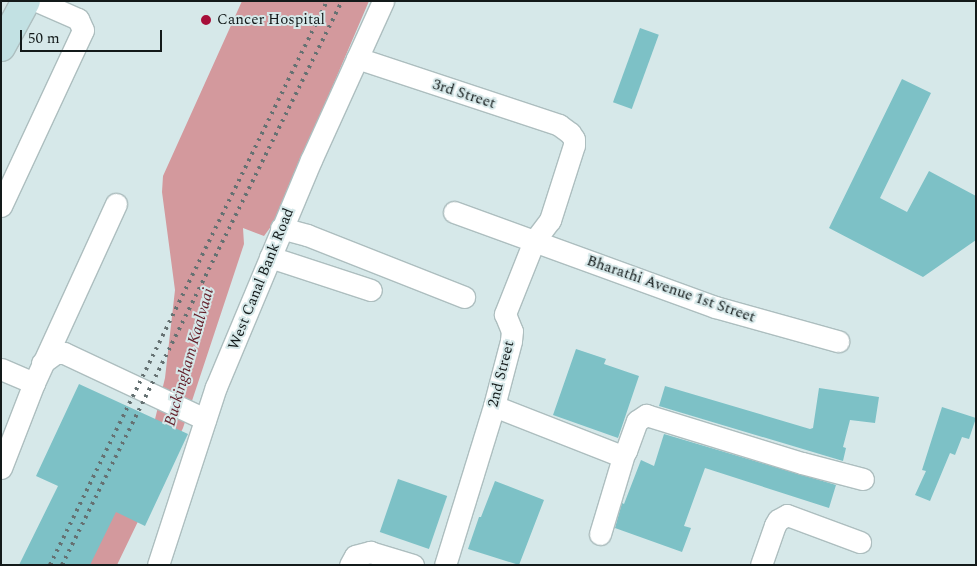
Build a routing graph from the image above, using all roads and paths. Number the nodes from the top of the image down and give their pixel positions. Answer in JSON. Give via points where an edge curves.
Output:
{"nodes":[{"id":1,"x":26,"y":1,"type":"edge"},
{"id":2,"x":37,"y":1,"type":"edge"},
{"id":3,"x":382,"y":1,"type":"edge"},
{"id":4,"x":1,"y":47,"type":"edge"},
{"id":5,"x":356,"y":58,"type":"junction"},
{"id":6,"x":570,"y":133,"type":"joint"},
{"id":7,"x":116,"y":204,"type":"dead end"},
{"id":8,"x":1,"y":206,"type":"edge"},
{"id":9,"x":454,"y":212,"type":"dead end"},
{"id":10,"x":281,"y":228,"type":"junction"},
{"id":11,"x":534,"y":241,"type":"junction"},
{"id":12,"x":270,"y":257,"type":"junction"},
{"id":13,"x":372,"y":290,"type":"dead end"},
{"id":14,"x":464,"y":298,"type":"dead end"},
{"id":15,"x":838,"y":341,"type":"dead end"},
{"id":16,"x":42,"y":363,"type":"junction"},
{"id":17,"x":1,"y":369,"type":"edge"},
{"id":18,"x":34,"y":383,"type":"junction"},
{"id":19,"x":494,"y":406,"type":"junction"},
{"id":20,"x":199,"y":416,"type":"junction"},
{"id":21,"x":624,"y":454,"type":"junction"},
{"id":22,"x":1,"y":468,"type":"edge"},
{"id":23,"x":863,"y":479,"type":"dead end"},
{"id":24,"x":600,"y":534,"type":"dead end"},
{"id":25,"x":860,"y":542,"type":"dead end"},
{"id":26,"x":158,"y":565,"type":"edge"},
{"id":27,"x":350,"y":565,"type":"edge"},
{"id":28,"x":413,"y":565,"type":"edge"},
{"id":29,"x":445,"y":565,"type":"edge"},
{"id":30,"x":761,"y":565,"type":"edge"}],
"edges":[{"from":1,"to":4,"type":"street"},
{"from":2,"to":8,"type":"street","via":[[78,19],[83,30]]},
{"from":3,"to":5,"type":"street","name":"West Canal Bank Road"},
{"from":5,"to":6,"type":"street","name":"3rd Street","via":[[558,125]]},
{"from":5,"to":10,"type":"street","name":"West Canal Bank Road"},
{"from":6,"to":11,"type":"street","name":"2nd Street","via":[[574,145],[550,220]]},
{"from":7,"to":16,"type":"street"},
{"from":9,"to":11,"type":"street","name":"Bharathi Avenue 1st Street"},
{"from":10,"to":12,"type":"street","name":"West Canal Bank Road"},
{"from":10,"to":14,"type":"street","via":[[308,234]]},
{"from":11,"to":15,"type":"street","name":"Bharathi Avenue 1st Street","via":[[715,307]]},
{"from":11,"to":19,"type":"street","name":"2nd Street","via":[[505,314],[512,331],[511,341]]},
{"from":12,"to":13,"type":"street"},
{"from":12,"to":20,"type":"street","name":"West Canal Bank Road"},
{"from":16,"to":18,"type":"street"},
{"from":16,"to":20,"type":"street","via":[[56,353],[71,356]]},
{"from":17,"to":18,"type":"street"},
{"from":18,"to":22,"type":"street"},
{"from":19,"to":21,"type":"street","via":[[614,453]]},
{"from":19,"to":29,"type":"street","name":"2nd Street"},
{"from":20,"to":26,"type":"street","name":"West Canal Bank Road"},
{"from":21,"to":23,"type":"street","via":[[637,421],[646,415]]},
{"from":21,"to":24,"type":"street"},
{"from":25,"to":30,"type":"street","via":[[787,515],[778,520]]},
{"from":27,"to":28,"type":"street","via":[[355,556],[370,552]]}]}
